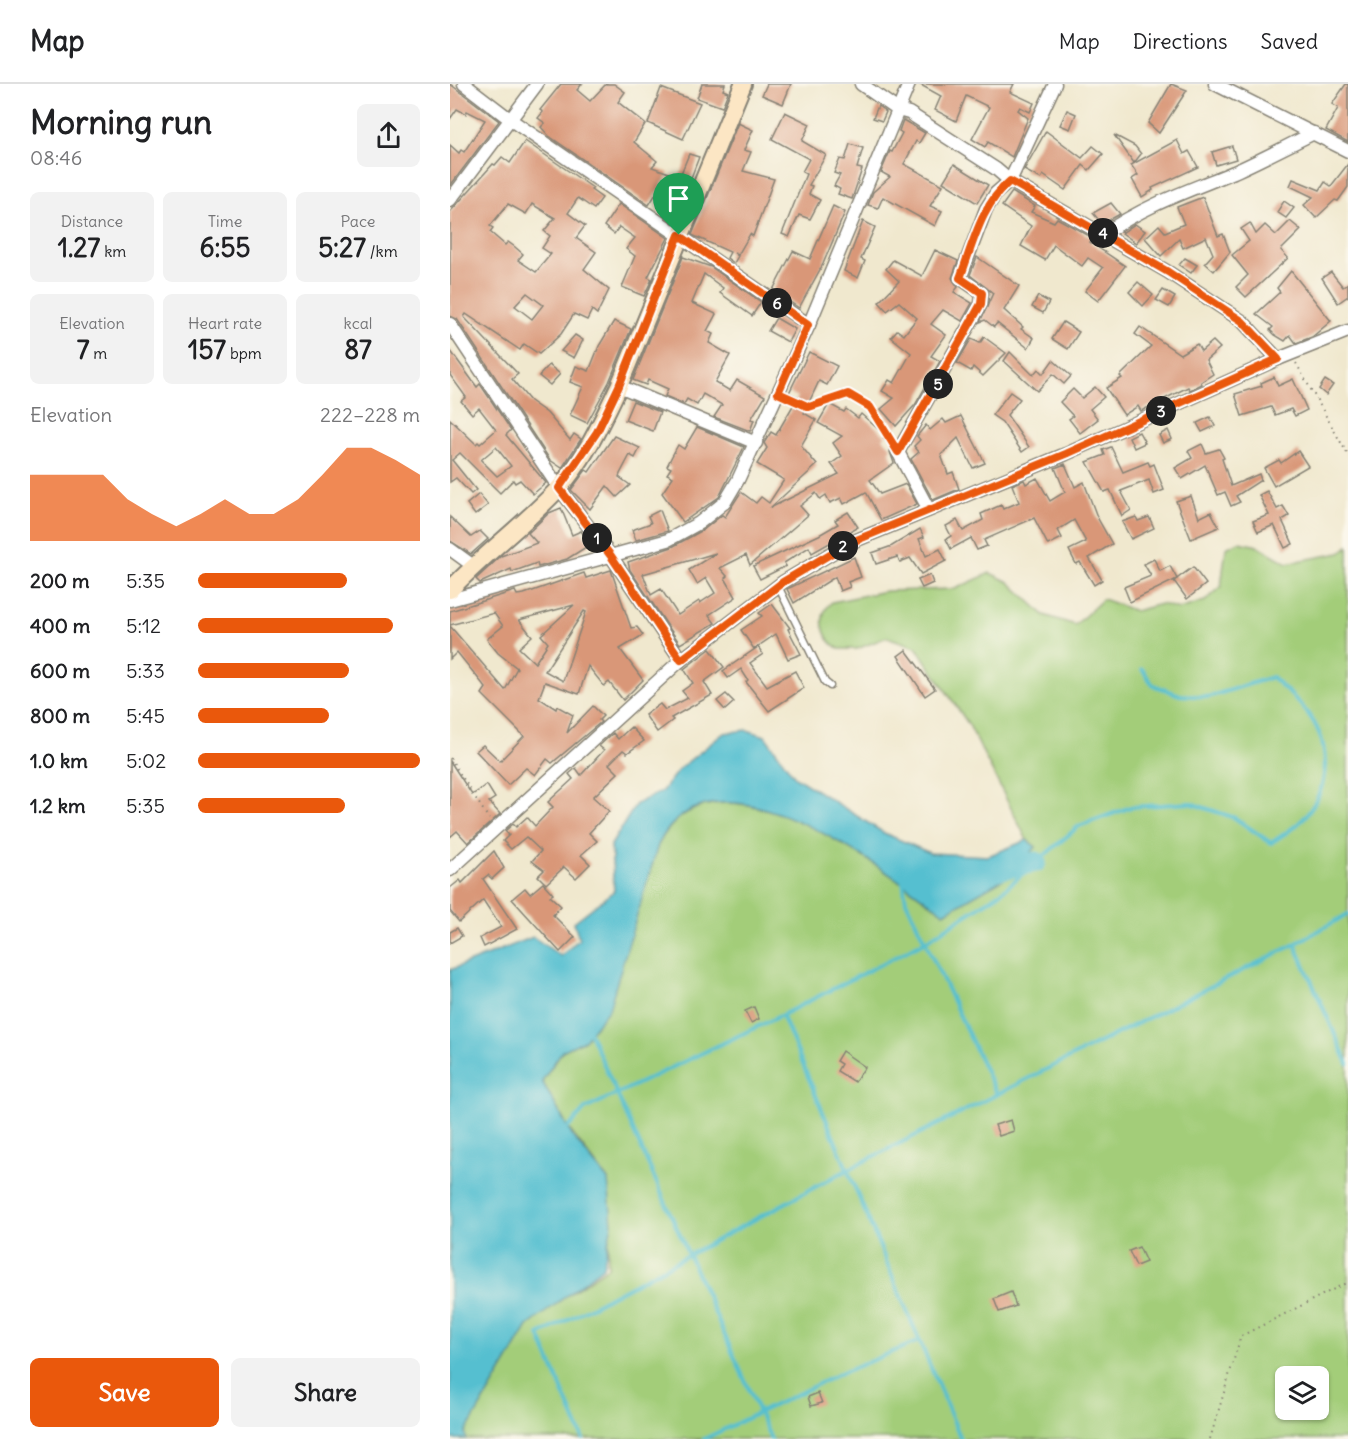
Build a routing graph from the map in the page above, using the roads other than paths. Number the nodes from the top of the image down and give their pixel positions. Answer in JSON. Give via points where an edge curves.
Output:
{"nodes":[{"id":1,"x":464,"y":84,"type":"edge"},
{"id":2,"x":537,"y":84,"type":"edge"},
{"id":3,"x":742,"y":84,"type":"edge"},
{"id":4,"x":861,"y":84,"type":"edge"},
{"id":5,"x":909,"y":84,"type":"edge"},
{"id":6,"x":1055,"y":84,"type":"edge"},
{"id":7,"x":1215,"y":84,"type":"edge"},
{"id":8,"x":898,"y":110,"type":"junction"},
{"id":9,"x":511,"y":120,"type":"junction"},
{"id":10,"x":1314,"y":133,"type":"junction"},
{"id":11,"x":1348,"y":151,"type":"edge"},
{"id":12,"x":1010,"y":181,"type":"junction"},
{"id":13,"x":450,"y":200,"type":"edge"},
{"id":14,"x":1104,"y":234,"type":"junction"},
{"id":15,"x":679,"y":235,"type":"junction"},
{"id":16,"x":450,"y":324,"type":"edge"},
{"id":17,"x":808,"y":325,"type":"junction"},
{"id":18,"x":1348,"y":331,"type":"edge"},
{"id":19,"x":1278,"y":359,"type":"junction"},
{"id":20,"x":619,"y":386,"type":"junction"},
{"id":21,"x":756,"y":443,"type":"junction"},
{"id":22,"x":559,"y":488,"type":"junction"},
{"id":23,"x":928,"y":510,"type":"junction"},
{"id":24,"x":450,"y":549,"type":"edge"},
{"id":25,"x":611,"y":556,"type":"junction"},
{"id":26,"x":472,"y":565,"type":"junction"},
{"id":27,"x":778,"y":586,"type":"junction"},
{"id":28,"x":450,"y":590,"type":"edge"},
{"id":29,"x":450,"y":600,"type":"edge"},
{"id":30,"x":681,"y":660,"type":"junction"},
{"id":31,"x":830,"y":686,"type":"dead end"},
{"id":32,"x":450,"y":870,"type":"edge"}],
"edges":[{"from":1,"to":9,"type":"street"},
{"from":2,"to":9,"type":"street"},
{"from":3,"to":15,"type":"street"},
{"from":4,"to":8,"type":"street"},
{"from":5,"to":8,"type":"street"},
{"from":6,"to":12,"type":"street"},
{"from":7,"to":10,"type":"street"},
{"from":8,"to":12,"type":"street","via":[[919,119]]},
{"from":8,"to":17,"type":"street"},
{"from":9,"to":13,"type":"street"},
{"from":9,"to":15,"type":"street"},
{"from":10,"to":11,"type":"street"},
{"from":10,"to":14,"type":"street","via":[[1235,171],[1171,195]]},
{"from":12,"to":14,"type":"street"},
{"from":12,"to":23,"type":"street","via":[[996,193],[986,210],[960,278],[982,293],[981,304],[898,452]]},
{"from":14,"to":19,"type":"street","via":[[1242,321]]},
{"from":15,"to":17,"type":"street"},
{"from":15,"to":20,"type":"street"},
{"from":16,"to":22,"type":"street"},
{"from":17,"to":21,"type":"street"},
{"from":18,"to":19,"type":"street"},
{"from":19,"to":23,"type":"street","via":[[1066,454]]},
{"from":20,"to":21,"type":"street"},
{"from":20,"to":22,"type":"street","via":[[597,432]]},
{"from":21,"to":25,"type":"street","via":[[725,502],[699,523],[668,540]]},
{"from":22,"to":25,"type":"street"},
{"from":22,"to":26,"type":"street"},
{"from":23,"to":27,"type":"street","via":[[847,544]]},
{"from":24,"to":26,"type":"street"},
{"from":25,"to":29,"type":"street"},
{"from":25,"to":30,"type":"street"},
{"from":26,"to":28,"type":"street"},
{"from":27,"to":30,"type":"street"},
{"from":27,"to":31,"type":"lane"},
{"from":30,"to":32,"type":"street"}]}
